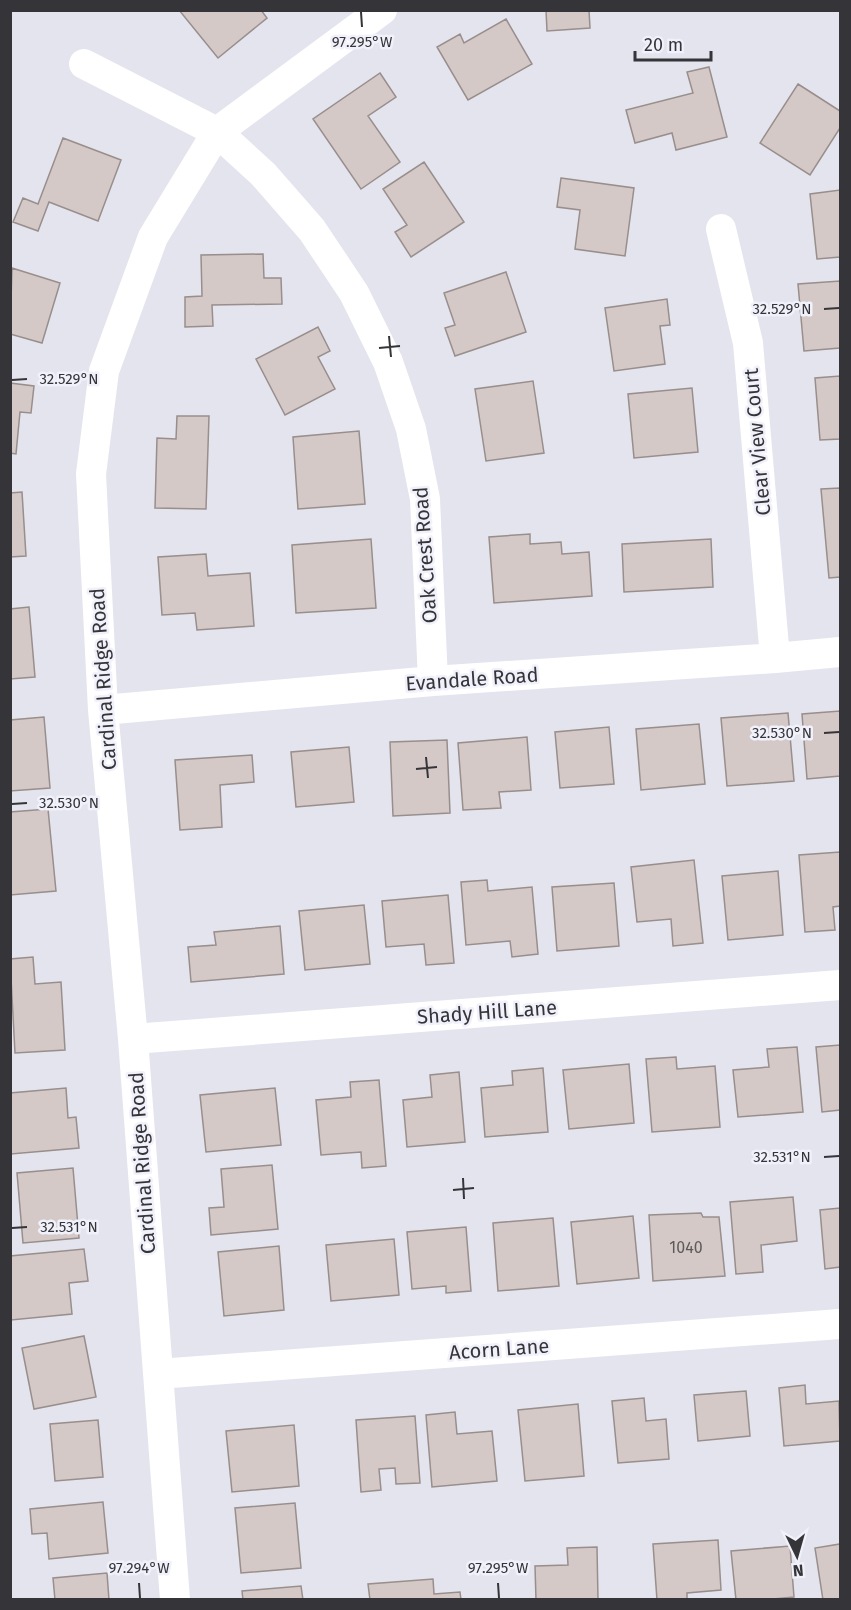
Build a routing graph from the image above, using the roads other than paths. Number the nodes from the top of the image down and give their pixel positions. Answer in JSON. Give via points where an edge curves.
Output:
{"nodes":[{"id":1,"x":382,"y":10,"type":"edge"},
{"id":2,"x":84,"y":64,"type":"dead end"},
{"id":3,"x":217,"y":132,"type":"junction"},
{"id":4,"x":721,"y":229,"type":"dead end"},
{"id":5,"x":840,"y":652,"type":"edge"},
{"id":6,"x":776,"y":658,"type":"junction"},
{"id":7,"x":433,"y":681,"type":"junction"},
{"id":8,"x":103,"y":710,"type":"junction"},
{"id":9,"x":840,"y":985,"type":"edge"},
{"id":10,"x":133,"y":1039,"type":"junction"},
{"id":11,"x":840,"y":1324,"type":"edge"},
{"id":12,"x":158,"y":1374,"type":"junction"},
{"id":13,"x":175,"y":1599,"type":"edge"}],
"edges":[{"from":1,"to":3,"type":"street","name":"Cardinal Ridge Road"},
{"from":2,"to":3,"type":"street","name":"Oak Crest Road"},
{"from":3,"to":7,"type":"street","name":"Oak Crest Road","via":[[263,174],[312,230],[354,293],[388,362],[411,429],[425,499]]},
{"from":3,"to":8,"type":"street","name":"Cardinal Ridge Road","via":[[153,237],[104,371],[91,474]]},
{"from":4,"to":6,"type":"street","name":"Clear View Court","via":[[748,343]]},
{"from":5,"to":6,"type":"street","name":"Evandale Road"},
{"from":6,"to":7,"type":"street","name":"Evandale Road"},
{"from":7,"to":8,"type":"street","name":"Evandale Road"},
{"from":8,"to":10,"type":"street","name":"Cardinal Ridge Road"},
{"from":9,"to":10,"type":"street","name":"Shady Hill Lane"},
{"from":10,"to":12,"type":"street","name":"Cardinal Ridge Road"},
{"from":11,"to":12,"type":"street","name":"Acorn Lane"},
{"from":12,"to":13,"type":"street","name":"Cardinal Ridge Road"}]}
